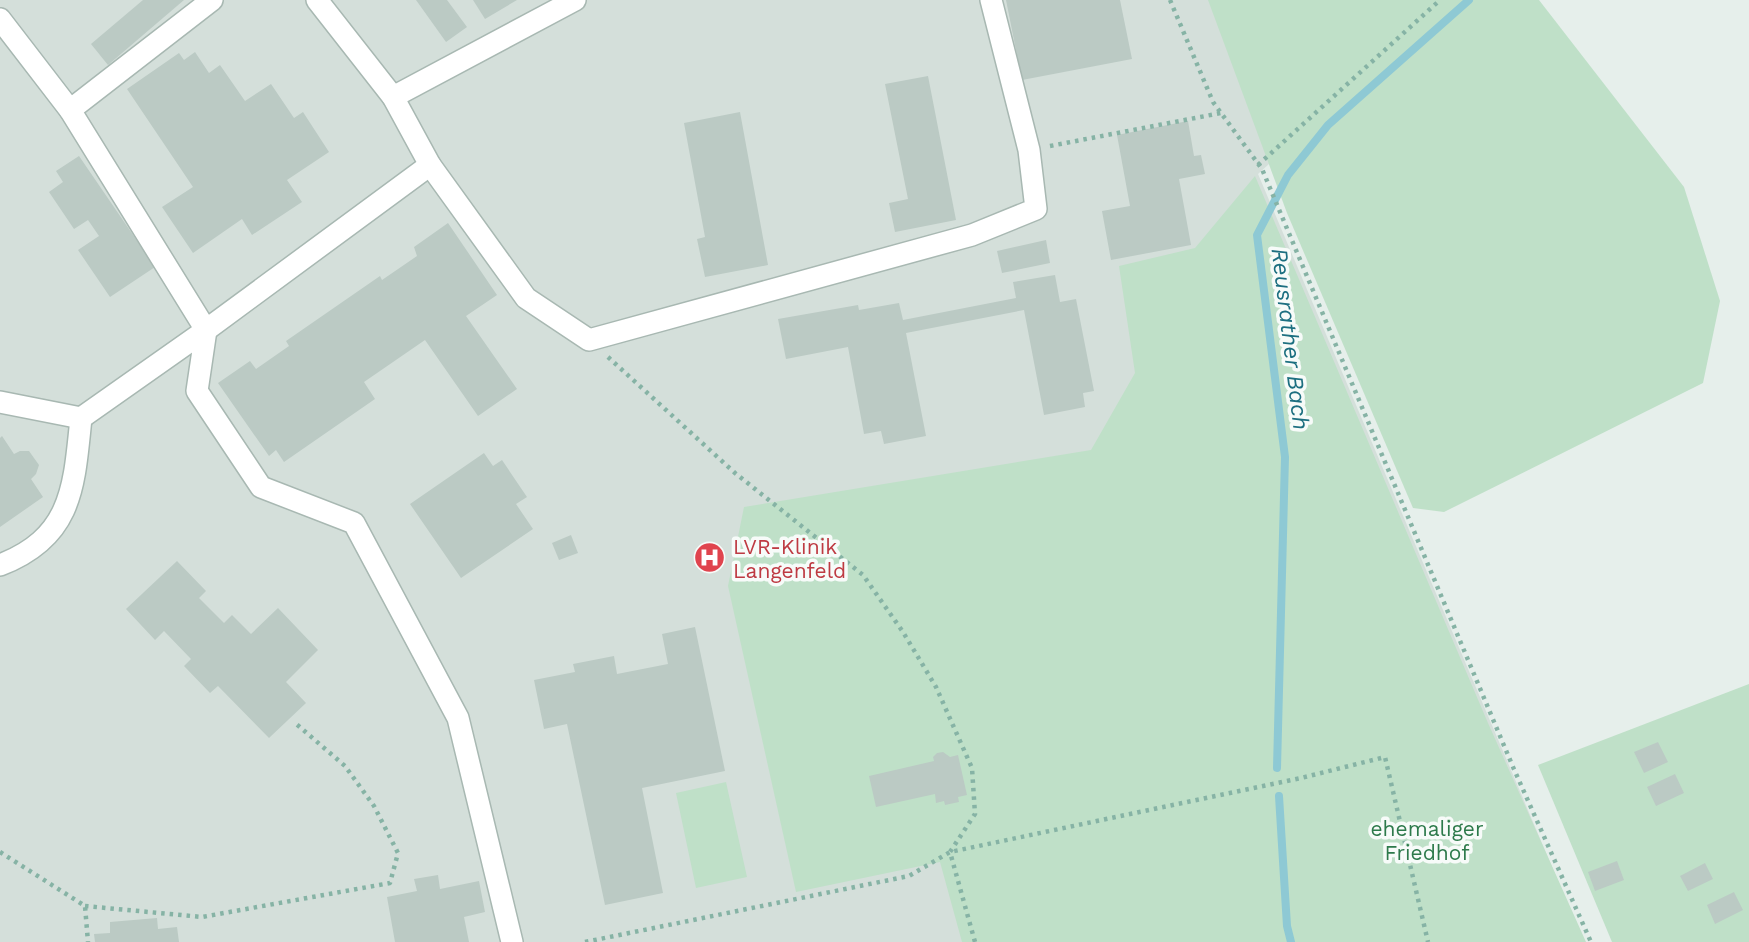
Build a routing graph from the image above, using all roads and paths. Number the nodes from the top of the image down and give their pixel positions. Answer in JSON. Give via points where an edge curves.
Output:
{"nodes":[{"id":1,"x":212,"y":0,"type":"edge"},
{"id":2,"x":317,"y":0,"type":"edge"},
{"id":3,"x":575,"y":0,"type":"edge"},
{"id":4,"x":991,"y":0,"type":"edge"},
{"id":5,"x":1170,"y":0,"type":"edge"},
{"id":6,"x":1440,"y":0,"type":"edge"},
{"id":7,"x":0,"y":19,"type":"edge"},
{"id":8,"x":393,"y":97,"type":"junction"},
{"id":9,"x":70,"y":110,"type":"junction"},
{"id":10,"x":1221,"y":113,"type":"junction"},
{"id":11,"x":1029,"y":150,"type":"junction"},
{"id":12,"x":430,"y":165,"type":"junction"},
{"id":13,"x":1258,"y":165,"type":"junction"},
{"id":14,"x":206,"y":330,"type":"junction"},
{"id":15,"x":589,"y":340,"type":"junction"},
{"id":16,"x":0,"y":402,"type":"edge"},
{"id":17,"x":81,"y":418,"type":"junction"},
{"id":18,"x":0,"y":565,"type":"edge"},
{"id":19,"x":294,"y":722,"type":"dead end"},
{"id":20,"x":0,"y":852,"type":"edge"},
{"id":21,"x":950,"y":852,"type":"junction"},
{"id":22,"x":85,"y":906,"type":"junction"},
{"id":23,"x":88,"y":942,"type":"edge"},
{"id":24,"x":512,"y":942,"type":"edge"},
{"id":25,"x":584,"y":942,"type":"edge"},
{"id":26,"x":975,"y":942,"type":"edge"},
{"id":27,"x":1428,"y":942,"type":"edge"},
{"id":28,"x":1591,"y":942,"type":"edge"}],
"edges":[{"from":1,"to":9,"type":"lane"},
{"from":2,"to":8,"type":"lane"},
{"from":3,"to":8,"type":"lane"},
{"from":4,"to":11,"type":"lane"},
{"from":5,"to":10,"type":"path"},
{"from":6,"to":13,"type":"path"},
{"from":7,"to":9,"type":"lane"},
{"from":8,"to":12,"type":"lane"},
{"from":9,"to":14,"type":"lane"},
{"from":10,"to":11,"type":"path"},
{"from":10,"to":13,"type":"path"},
{"from":11,"to":15,"type":"lane","via":[[1036,209],[972,235]]},
{"from":12,"to":14,"type":"lane"},
{"from":12,"to":15,"type":"lane","via":[[526,298]]},
{"from":13,"to":28,"type":"path"},
{"from":14,"to":17,"type":"lane"},
{"from":14,"to":24,"type":"lane","via":[[197,391],[261,487],[354,523],[458,718]]},
{"from":15,"to":21,"type":"path","via":[[735,473],[863,575],[936,687],[972,768],[975,814]]},
{"from":16,"to":17,"type":"lane"},
{"from":17,"to":18,"type":"lane","via":[[71,493],[62,517],[37,544]]},
{"from":19,"to":22,"type":"path","via":[[345,766],[374,806],[398,853],[390,883],[202,916]]},
{"from":20,"to":22,"type":"path"},
{"from":21,"to":25,"type":"path","via":[[909,876]]},
{"from":21,"to":26,"type":"path"},
{"from":21,"to":27,"type":"path","via":[[1385,757]]},
{"from":22,"to":23,"type":"path"}]}
